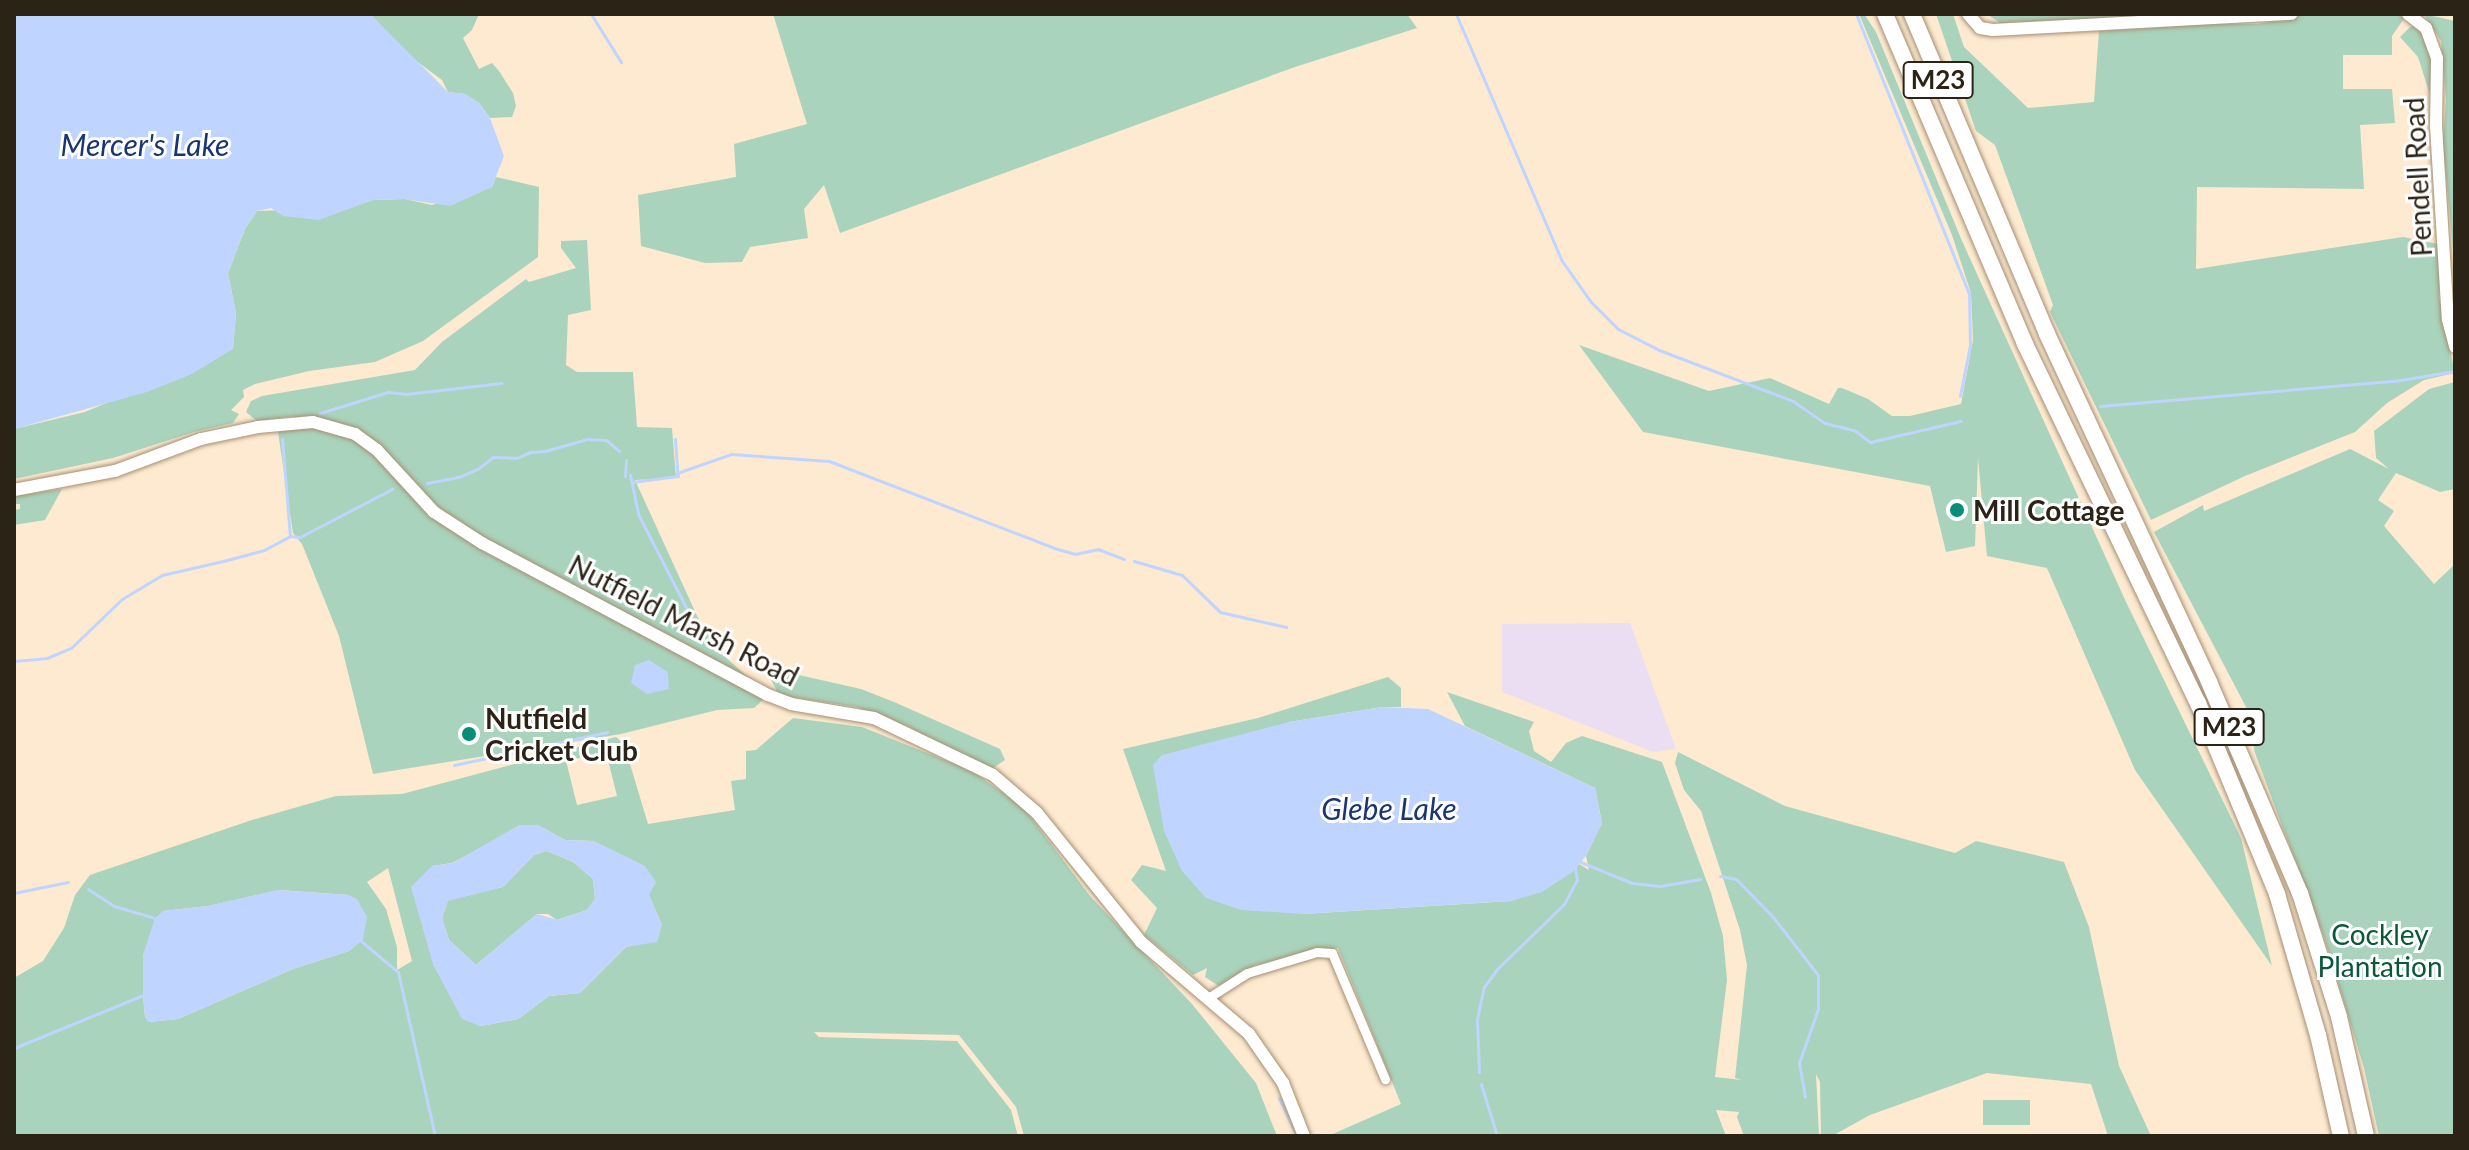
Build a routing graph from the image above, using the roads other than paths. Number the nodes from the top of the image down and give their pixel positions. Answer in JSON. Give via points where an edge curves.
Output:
{"nodes":[{"id":1,"x":1885,"y":14,"type":"edge"},
{"id":2,"x":1912,"y":14,"type":"edge"},
{"id":3,"x":1968,"y":14,"type":"edge"},
{"id":4,"x":2292,"y":14,"type":"edge"},
{"id":5,"x":2408,"y":14,"type":"edge"},
{"id":6,"x":2455,"y":347,"type":"edge"},
{"id":7,"x":14,"y":490,"type":"edge"},
{"id":8,"x":1208,"y":998,"type":"junction"},
{"id":9,"x":1385,"y":1079,"type":"dead end"},
{"id":10,"x":1304,"y":1136,"type":"edge"},
{"id":11,"x":2341,"y":1136,"type":"edge"},
{"id":12,"x":2366,"y":1136,"type":"edge"}],
"edges":[{"from":1,"to":11,"type":"highway","number":"M23","via":[[2025,344],[2198,703],[2277,894]]},
{"from":2,"to":12,"type":"highway","number":"M23","via":[[2047,334],[2216,697],[2300,893],[2339,1017]]},
{"from":3,"to":4,"type":"street","via":[[1980,28],[2083,28]]},
{"from":5,"to":6,"type":"street","name":"Pendell Road","via":[[2426,28],[2437,58],[2448,320]]},
{"from":7,"to":8,"type":"street","name":"Nutfield Marsh Road","via":[[115,471],[223,433],[313,422],[344,429],[377,450],[434,512],[493,549],[768,695],[874,718],[993,775],[1037,813],[1141,942]]},
{"from":8,"to":9,"type":"street","via":[[1247,973],[1317,952],[1332,953]]},
{"from":8,"to":10,"type":"street","name":"Nutfield Marsh Road","via":[[1262,1050],[1289,1096]]}]}
